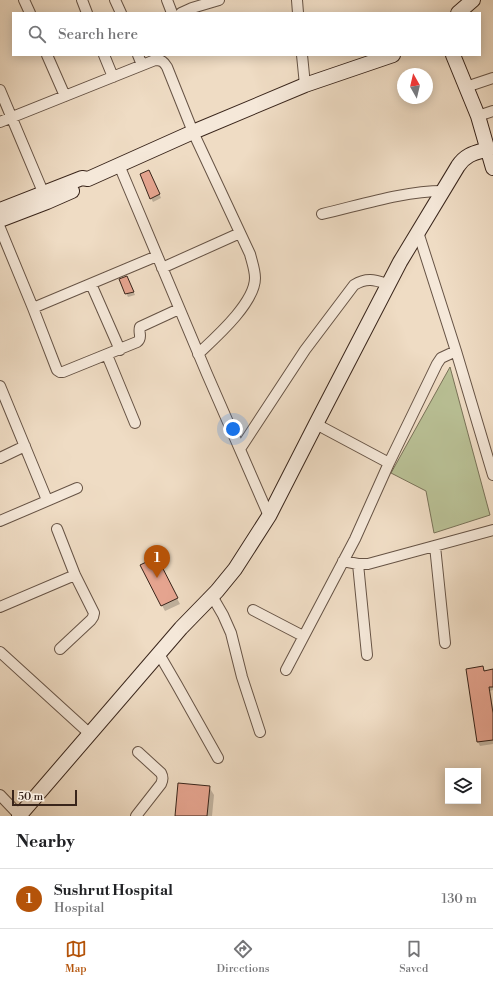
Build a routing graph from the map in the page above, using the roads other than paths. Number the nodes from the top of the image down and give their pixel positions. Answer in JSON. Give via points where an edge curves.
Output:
{"nodes":[{"id":1,"x":24,"y":0,"type":"edge"},
{"id":2,"x":82,"y":0,"type":"edge"},
{"id":3,"x":115,"y":0,"type":"edge"},
{"id":4,"x":167,"y":0,"type":"edge"},
{"id":5,"x":297,"y":0,"type":"edge"},
{"id":6,"x":473,"y":0,"type":"edge"},
{"id":7,"x":213,"y":1,"type":"edge"},
{"id":8,"x":30,"y":12,"type":"edge"},
{"id":9,"x":87,"y":12,"type":"edge"},
{"id":10,"x":121,"y":12,"type":"edge"},
{"id":11,"x":172,"y":12,"type":"edge"},
{"id":12,"x":183,"y":12,"type":"edge"},
{"id":13,"x":298,"y":12,"type":"edge"},
{"id":14,"x":459,"y":12,"type":"edge"},
{"id":15,"x":47,"y":56,"type":"edge"},
{"id":16,"x":104,"y":56,"type":"edge"},
{"id":17,"x":138,"y":56,"type":"edge"},
{"id":18,"x":302,"y":56,"type":"edge"},
{"id":19,"x":390,"y":56,"type":"edge"},
{"id":20,"x":453,"y":56,"type":"edge"},
{"id":21,"x":160,"y":57,"type":"edge"},
{"id":22,"x":142,"y":65,"type":"junction"},
{"id":23,"x":113,"y":77,"type":"junction"},
{"id":24,"x":493,"y":78,"type":"edge"},
{"id":25,"x":305,"y":86,"type":"junction"},
{"id":26,"x":466,"y":87,"type":"junction"},
{"id":27,"x":0,"y":90,"type":"edge"},
{"id":28,"x":65,"y":96,"type":"junction"},
{"id":29,"x":493,"y":111,"type":"edge"},
{"id":30,"x":478,"y":116,"type":"junction"},
{"id":31,"x":11,"y":118,"type":"junction"},
{"id":32,"x":0,"y":122,"type":"edge"},
{"id":33,"x":193,"y":132,"type":"junction"},
{"id":34,"x":490,"y":149,"type":"edge"},
{"id":35,"x":119,"y":165,"type":"junction"},
{"id":36,"x":493,"y":168,"type":"edge"},
{"id":37,"x":88,"y":179,"type":"junction"},
{"id":38,"x":443,"y":190,"type":"junction"},
{"id":39,"x":43,"y":192,"type":"junction"},
{"id":40,"x":0,"y":210,"type":"edge"},
{"id":41,"x":322,"y":214,"type":"dead end"},
{"id":42,"x":0,"y":220,"type":"edge"},
{"id":43,"x":0,"y":228,"type":"edge"},
{"id":44,"x":418,"y":232,"type":"junction"},
{"id":45,"x":240,"y":233,"type":"junction"},
{"id":46,"x":157,"y":256,"type":"junction"},
{"id":47,"x":162,"y":268,"type":"junction"},
{"id":48,"x":91,"y":284,"type":"junction"},
{"id":49,"x":388,"y":284,"type":"junction"},
{"id":50,"x":33,"y":308,"type":"junction"},
{"id":51,"x":179,"y":309,"type":"junction"},
{"id":52,"x":120,"y":350,"type":"junction"},
{"id":53,"x":456,"y":351,"type":"junction"},
{"id":54,"x":198,"y":354,"type":"junction"},
{"id":55,"x":107,"y":355,"type":"junction"},
{"id":56,"x":0,"y":386,"type":"edge"},
{"id":57,"x":135,"y":423,"type":"dead end"},
{"id":58,"x":316,"y":424,"type":"junction"},
{"id":59,"x":25,"y":446,"type":"junction"},
{"id":60,"x":240,"y":449,"type":"junction"},
{"id":61,"x":0,"y":458,"type":"edge"},
{"id":62,"x":389,"y":463,"type":"junction"},
{"id":63,"x":493,"y":475,"type":"edge"},
{"id":64,"x":77,"y":488,"type":"dead end"},
{"id":65,"x":47,"y":500,"type":"junction"},
{"id":66,"x":269,"y":516,"type":"junction"},
{"id":67,"x":0,"y":521,"type":"edge"},
{"id":68,"x":57,"y":529,"type":"dead end"},
{"id":69,"x":493,"y":530,"type":"edge"},
{"id":70,"x":435,"y":546,"type":"junction"},
{"id":71,"x":343,"y":561,"type":"junction"},
{"id":72,"x":358,"y":564,"type":"junction"},
{"id":73,"x":75,"y":575,"type":"junction"},
{"id":74,"x":212,"y":596,"type":"junction"},
{"id":75,"x":0,"y":608,"type":"edge"},
{"id":76,"x":253,"y":610,"type":"dead end"},
{"id":77,"x":304,"y":636,"type":"junction"},
{"id":78,"x":444,"y":643,"type":"dead end"},
{"id":79,"x":60,"y":649,"type":"dead end"},
{"id":80,"x":0,"y":652,"type":"edge"},
{"id":81,"x":158,"y":654,"type":"junction"},
{"id":82,"x":367,"y":654,"type":"dead end"},
{"id":83,"x":286,"y":670,"type":"dead end"},
{"id":84,"x":260,"y":732,"type":"dead end"},
{"id":85,"x":90,"y":734,"type":"junction"},
{"id":86,"x":138,"y":752,"type":"dead end"},
{"id":87,"x":218,"y":758,"type":"dead end"},
{"id":88,"x":0,"y":795,"type":"edge"},
{"id":89,"x":19,"y":816,"type":"edge"},
{"id":90,"x":136,"y":816,"type":"edge"}],
"edges":[{"from":1,"to":8,"type":"street"},
{"from":2,"to":9,"type":"street"},
{"from":3,"to":10,"type":"street"},
{"from":4,"to":11,"type":"street"},
{"from":5,"to":13,"type":"street"},
{"from":6,"to":14,"type":"street"},
{"from":7,"to":12,"type":"street"},
{"from":15,"to":28,"type":"street"},
{"from":16,"to":23,"type":"street"},
{"from":17,"to":22,"type":"street"},
{"from":18,"to":25,"type":"street"},
{"from":19,"to":25,"type":"street"},
{"from":20,"to":26,"type":"street"},
{"from":21,"to":22,"type":"street"},
{"from":21,"to":33,"type":"street","via":[[167,67]]},
{"from":22,"to":23,"type":"street"},
{"from":23,"to":28,"type":"street"},
{"from":24,"to":26,"type":"street"},
{"from":25,"to":33,"type":"street"},
{"from":26,"to":30,"type":"street"},
{"from":27,"to":31,"type":"street"},
{"from":28,"to":31,"type":"street"},
{"from":29,"to":30,"type":"street"},
{"from":30,"to":34,"type":"street"},
{"from":31,"to":32,"type":"street"},
{"from":31,"to":39,"type":"street"},
{"from":33,"to":35,"type":"street"},
{"from":33,"to":45,"type":"street"},
{"from":34,"to":36,"type":"street"},
{"from":34,"to":38,"type":"street","via":[[469,155],[462,160]]},
{"from":35,"to":37,"type":"street"},
{"from":35,"to":46,"type":"street"},
{"from":37,"to":39,"type":"street","via":[[82,178]]},
{"from":37,"to":42,"type":"street","via":[[84,185]]},
{"from":38,"to":41,"type":"street","via":[[412,193]]},
{"from":38,"to":44,"type":"street"},
{"from":39,"to":40,"type":"street"},
{"from":43,"to":50,"type":"street"},
{"from":44,"to":49,"type":"street"},
{"from":44,"to":53,"type":"street"},
{"from":45,"to":47,"type":"street"},
{"from":45,"to":54,"type":"street","via":[[254,266],[255,279],[252,291],[224,329]]},
{"from":46,"to":47,"type":"street"},
{"from":46,"to":48,"type":"street"},
{"from":47,"to":51,"type":"street"},
{"from":48,"to":50,"type":"street"},
{"from":48,"to":52,"type":"street"},
{"from":49,"to":58,"type":"street"},
{"from":49,"to":60,"type":"street","via":[[367,280],[354,286],[305,350]]},
{"from":50,"to":55,"type":"street","via":[[60,372]]},
{"from":51,"to":52,"type":"street","via":[[142,326],[139,330],[140,341]]},
{"from":51,"to":54,"type":"street"},
{"from":52,"to":55,"type":"street"},
{"from":53,"to":62,"type":"street","via":[[441,358],[437,364]]},
{"from":53,"to":63,"type":"street"},
{"from":54,"to":60,"type":"street"},
{"from":55,"to":57,"type":"street"},
{"from":56,"to":59,"type":"street"},
{"from":58,"to":62,"type":"street"},
{"from":58,"to":66,"type":"street"},
{"from":59,"to":61,"type":"street"},
{"from":59,"to":65,"type":"street"},
{"from":60,"to":66,"type":"street"},
{"from":62,"to":71,"type":"street"},
{"from":64,"to":65,"type":"street"},
{"from":65,"to":67,"type":"street"},
{"from":66,"to":74,"type":"street","via":[[235,569]]},
{"from":68,"to":73,"type":"street"},
{"from":69,"to":70,"type":"street"},
{"from":70,"to":72,"type":"street","via":[[368,564]]},
{"from":70,"to":78,"type":"street"},
{"from":71,"to":72,"type":"street"},
{"from":71,"to":77,"type":"street"},
{"from":72,"to":82,"type":"street"},
{"from":73,"to":75,"type":"street"},
{"from":73,"to":79,"type":"street","via":[[94,613],[91,620]]},
{"from":74,"to":81,"type":"street"},
{"from":74,"to":84,"type":"street","via":[[223,614],[230,633]]},
{"from":76,"to":77,"type":"street"},
{"from":77,"to":83,"type":"street"},
{"from":80,"to":85,"type":"street"},
{"from":81,"to":85,"type":"street"},
{"from":81,"to":87,"type":"street"},
{"from":85,"to":89,"type":"street"},
{"from":86,"to":90,"type":"street","via":[[163,776],[163,780]]},
{"from":88,"to":89,"type":"street"}]}
